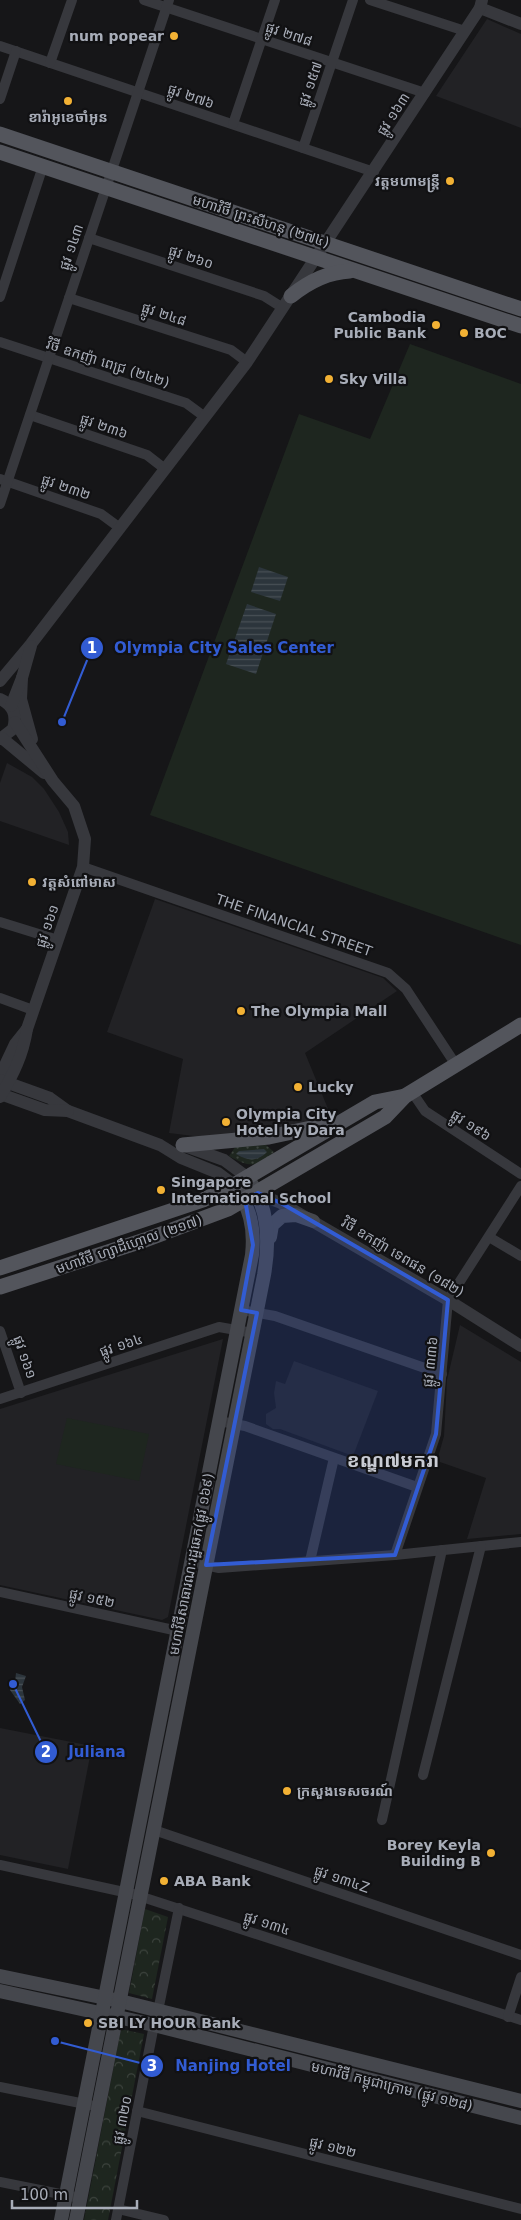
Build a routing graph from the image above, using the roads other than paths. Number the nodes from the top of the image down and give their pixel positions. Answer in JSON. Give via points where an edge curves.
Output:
{"nodes":[{"id":1,"x":72,"y":0,"type":"edge"},
{"id":2,"x":144,"y":0,"type":"edge"},
{"id":3,"x":275,"y":0,"type":"edge"},
{"id":4,"x":353,"y":0,"type":"edge"},
{"id":5,"x":370,"y":0,"type":"edge"},
{"id":6,"x":167,"y":4,"type":"edge"},
{"id":7,"x":481,"y":4,"type":"edge"},
{"id":8,"x":521,"y":24,"type":"edge"},
{"id":9,"x":465,"y":31,"type":"junction"},
{"id":10,"x":262,"y":40,"type":"junction"},
{"id":11,"x":0,"y":46,"type":"edge"},
{"id":12,"x":16,"y":51,"type":"junction"},
{"id":13,"x":50,"y":62,"type":"junction"},
{"id":14,"x":332,"y":62,"type":"junction"},
{"id":15,"x":138,"y":92,"type":"junction"},
{"id":16,"x":425,"y":94,"type":"junction"},
{"id":17,"x":0,"y":99,"type":"edge"},
{"id":18,"x":234,"y":124,"type":"junction"},
{"id":19,"x":0,"y":134,"type":"edge"},
{"id":20,"x":303,"y":148,"type":"junction"},
{"id":21,"x":0,"y":152,"type":"edge"},
{"id":22,"x":43,"y":166,"type":"junction"},
{"id":23,"x":111,"y":171,"type":"junction"},
{"id":24,"x":374,"y":172,"type":"junction"},
{"id":25,"x":106,"y":187,"type":"junction"},
{"id":26,"x":89,"y":238,"type":"junction"},
{"id":27,"x":326,"y":243,"type":"junction"},
{"id":28,"x":316,"y":258,"type":"junction"},
{"id":29,"x":357,"y":271,"type":"junction"},
{"id":30,"x":0,"y":297,"type":"edge"},
{"id":31,"x":69,"y":298,"type":"junction"},
{"id":32,"x":287,"y":302,"type":"junction"},
{"id":33,"x":521,"y":308,"type":"edge"},
{"id":34,"x":521,"y":326,"type":"edge"},
{"id":35,"x":0,"y":342,"type":"edge"},
{"id":36,"x":49,"y":358,"type":"junction"},
{"id":37,"x":247,"y":362,"type":"junction"},
{"id":38,"x":30,"y":415,"type":"junction"},
{"id":39,"x":205,"y":417,"type":"junction"},
{"id":40,"x":165,"y":469,"type":"junction"},
{"id":41,"x":4,"y":481,"type":"edge"},
{"id":42,"x":0,"y":504,"type":"edge"},
{"id":43,"x":120,"y":528,"type":"junction"},
{"id":44,"x":31,"y":644,"type":"junction"},
{"id":45,"x":22,"y":678,"type":"junction"},
{"id":46,"x":0,"y":680,"type":"edge"},
{"id":47,"x":5,"y":702,"type":"edge"},
{"id":48,"x":15,"y":722,"type":"junction"},
{"id":49,"x":1,"y":738,"type":"edge"},
{"id":50,"x":42,"y":762,"type":"junction"},
{"id":51,"x":53,"y":781,"type":"junction"},
{"id":52,"x":83,"y":867,"type":"junction"},
{"id":53,"x":0,"y":922,"type":"edge"},
{"id":54,"x":58,"y":940,"type":"junction"},
{"id":55,"x":0,"y":998,"type":"edge"},
{"id":56,"x":33,"y":1010,"type":"junction"},
{"id":57,"x":521,"y":1025,"type":"edge"},
{"id":58,"x":456,"y":1065,"type":"junction"},
{"id":59,"x":3,"y":1080,"type":"edge"},
{"id":60,"x":408,"y":1094,"type":"junction"},
{"id":61,"x":0,"y":1096,"type":"edge"},
{"id":62,"x":68,"y":1111,"type":"junction"},
{"id":63,"x":346,"y":1119,"type":"junction"},
{"id":64,"x":183,"y":1145,"type":"junction"},
{"id":65,"x":160,"y":1146,"type":"junction"},
{"id":66,"x":521,"y":1174,"type":"edge"},
{"id":67,"x":247,"y":1177,"type":"junction"},
{"id":68,"x":234,"y":1185,"type":"junction"},
{"id":69,"x":521,"y":1186,"type":"edge"},
{"id":70,"x":251,"y":1197,"type":"junction"},
{"id":71,"x":313,"y":1221,"type":"junction"},
{"id":72,"x":138,"y":1222,"type":"junction"},
{"id":73,"x":489,"y":1237,"type":"junction"},
{"id":74,"x":145,"y":1240,"type":"junction"},
{"id":75,"x":268,"y":1245,"type":"junction"},
{"id":76,"x":521,"y":1256,"type":"edge"},
{"id":77,"x":0,"y":1268,"type":"edge"},
{"id":78,"x":0,"y":1287,"type":"edge"},
{"id":79,"x":448,"y":1300,"type":"junction"},
{"id":80,"x":242,"y":1310,"type":"junction"},
{"id":81,"x":257,"y":1313,"type":"junction"},
{"id":82,"x":238,"y":1330,"type":"junction"},
{"id":83,"x":0,"y":1331,"type":"edge"},
{"id":84,"x":253,"y":1333,"type":"junction"},
{"id":85,"x":521,"y":1346,"type":"edge"},
{"id":86,"x":442,"y":1374,"type":"junction"},
{"id":87,"x":21,"y":1393,"type":"junction"},
{"id":88,"x":0,"y":1399,"type":"edge"},
{"id":89,"x":220,"y":1421,"type":"junction"},
{"id":90,"x":234,"y":1424,"type":"junction"},
{"id":91,"x":334,"y":1458,"type":"junction"},
{"id":92,"x":417,"y":1487,"type":"junction"},
{"id":93,"x":521,"y":1542,"type":"edge"},
{"id":94,"x":481,"y":1546,"type":"junction"},
{"id":95,"x":442,"y":1550,"type":"junction"},
{"id":96,"x":395,"y":1556,"type":"junction"},
{"id":97,"x":310,"y":1561,"type":"junction"},
{"id":98,"x":191,"y":1562,"type":"junction"},
{"id":99,"x":206,"y":1565,"type":"junction"},
{"id":100,"x":0,"y":1592,"type":"edge"},
{"id":101,"x":178,"y":1631,"type":"junction"},
{"id":102,"x":423,"y":1775,"type":"dead end"},
{"id":103,"x":382,"y":1820,"type":"dead end"},
{"id":104,"x":154,"y":1830,"type":"junction"},
{"id":105,"x":0,"y":1865,"type":"edge"},
{"id":106,"x":126,"y":1892,"type":"junction"},
{"id":107,"x":140,"y":1896,"type":"junction"},
{"id":108,"x":179,"y":1908,"type":"junction"},
{"id":109,"x":521,"y":1954,"type":"edge"},
{"id":110,"x":0,"y":1976,"type":"edge"},
{"id":111,"x":521,"y":1977,"type":"edge"},
{"id":112,"x":0,"y":1991,"type":"edge"},
{"id":113,"x":105,"y":1998,"type":"junction"},
{"id":114,"x":120,"y":2001,"type":"junction"},
{"id":115,"x":158,"y":2010,"type":"junction"},
{"id":116,"x":102,"y":2013,"type":"junction"},
{"id":117,"x":117,"y":2016,"type":"junction"},
{"id":118,"x":508,"y":2017,"type":"junction"},
{"id":119,"x":521,"y":2020,"type":"edge"},
{"id":120,"x":154,"y":2025,"type":"junction"},
{"id":121,"x":0,"y":2087,"type":"edge"},
{"id":122,"x":487,"y":2093,"type":"junction"},
{"id":123,"x":521,"y":2101,"type":"edge"},
{"id":124,"x":84,"y":2104,"type":"junction"},
{"id":125,"x":99,"y":2107,"type":"junction"},
{"id":126,"x":483,"y":2109,"type":"junction"},
{"id":127,"x":137,"y":2112,"type":"junction"},
{"id":128,"x":521,"y":2118,"type":"edge"},
{"id":129,"x":0,"y":2182,"type":"edge"},
{"id":130,"x":66,"y":2195,"type":"junction"},
{"id":131,"x":80,"y":2198,"type":"junction"},
{"id":132,"x":118,"y":2209,"type":"junction"},
{"id":133,"x":521,"y":2209,"type":"edge"},
{"id":134,"x":61,"y":2220,"type":"edge"},
{"id":135,"x":76,"y":2220,"type":"edge"},
{"id":136,"x":116,"y":2220,"type":"edge"},
{"id":137,"x":164,"y":2220,"type":"edge"}],
"edges":[{"from":1,"to":13,"type":"street"},
{"from":2,"to":6,"type":"street","name":"ផ្លូវ ២៧៨"},
{"from":3,"to":10,"type":"street"},
{"from":4,"to":14,"type":"street","name":"ផ្លូវ ១៥៧"},
{"from":5,"to":9,"type":"street"},
{"from":6,"to":10,"type":"street","name":"ផ្លូវ ២៧៨"},
{"from":6,"to":15,"type":"street","name":"ផ្លូវ ១៤៣"},
{"from":7,"to":8,"type":"street"},
{"from":7,"to":9,"type":"street","name":"ផ្លូវ ១៦៣"},
{"from":9,"to":16,"type":"street","name":"ផ្លូវ ១៦៣"},
{"from":10,"to":14,"type":"street","name":"ផ្លូវ ២៧៨"},
{"from":10,"to":18,"type":"street"},
{"from":11,"to":12,"type":"street","name":"ផ្លូវ ២៧៦"},
{"from":12,"to":13,"type":"street","name":"ផ្លូវ ២៧៦"},
{"from":12,"to":17,"type":"street"},
{"from":13,"to":15,"type":"street","name":"ផ្លូវ ២៧៦"},
{"from":14,"to":16,"type":"street","name":"ផ្លូវ ២៧៨"},
{"from":14,"to":20,"type":"street","name":"ផ្លូវ ១៥៧"},
{"from":15,"to":18,"type":"street","name":"ផ្លូវ ២៧៦"},
{"from":15,"to":23,"type":"street","name":"ផ្លូវ ១៤៣"},
{"from":16,"to":24,"type":"street","name":"ផ្លូវ ១៦៣"},
{"from":18,"to":20,"type":"street","name":"ផ្លូវ ២៧៦"},
{"from":19,"to":23,"type":"main road","name":"មហាវិថី ព្រះសីហនុ (២៧៤)"},
{"from":20,"to":24,"type":"street","name":"ផ្លូវ ២៧៦"},
{"from":21,"to":22,"type":"main road","name":"មហាវិថី ព្រះសីហនុ (២៧៤)"},
{"from":22,"to":25,"type":"main road","name":"មហាវិថី ព្រះសីហនុ (២៧៤)"},
{"from":22,"to":30,"type":"street"},
{"from":23,"to":25,"type":"street","name":"ផ្លូវ ១៤៣"},
{"from":23,"to":27,"type":"main road","name":"មហាវិថី ព្រះសីហនុ (២៧៤)"},
{"from":24,"to":27,"type":"street","name":"ផ្លូវ ១៦៣"},
{"from":25,"to":26,"type":"street","name":"ផ្លូវ ១៤៣"},
{"from":25,"to":28,"type":"main road","name":"មហាវិថី ព្រះសីហនុ (២៧៤)"},
{"from":26,"to":31,"type":"street","name":"ផ្លូវ ១៤៣"},
{"from":26,"to":32,"type":"street","name":"ផ្លូវ ២៦០"},
{"from":27,"to":28,"type":"street","name":"ផ្លូវ ១៦៣"},
{"from":27,"to":33,"type":"main road","name":"មហាវិថី ព្រះសីហនុ (២៧៤)"},
{"from":28,"to":29,"type":"main road","name":"មហាវិថី ព្រះសីហនុ (២៧៤)"},
{"from":28,"to":32,"type":"street","name":"ផ្លូវ ១៦៣"},
{"from":29,"to":32,"type":"main road","via":[[340,272],[305,284]]},
{"from":29,"to":34,"type":"main road","name":"មហាវិថី ព្រះសីហនុ (២៧៤)"},
{"from":31,"to":36,"type":"street","name":"ផ្លូវ ១៤៣"},
{"from":31,"to":37,"type":"street","name":"ផ្លូវ ២៤៨","via":[[231,350]]},
{"from":32,"to":37,"type":"street","name":"ផ្លូវ ១៦៣"},
{"from":35,"to":36,"type":"street","name":"វិថី ឧកញ៉ា ពេជ្រ (២៤២)"},
{"from":36,"to":38,"type":"street","name":"ផ្លូវ ១៤៣"},
{"from":36,"to":39,"type":"street","name":"វិថី ឧកញ៉ា ពេជ្រ (២៤២)","via":[[186,404]]},
{"from":37,"to":39,"type":"street","name":"ផ្លូវ ១៦៣"},
{"from":38,"to":40,"type":"street","name":"ផ្លូវ ២៣៦","via":[[147,455]]},
{"from":38,"to":41,"type":"street","name":"ផ្លូវ ១៤៣"},
{"from":39,"to":40,"type":"street","name":"ផ្លូវ ១៦៣"},
{"from":40,"to":43,"type":"street","name":"ផ្លូវ ១៦៣"},
{"from":41,"to":42,"type":"street","name":"ផ្លូវ ១៤៣"},
{"from":41,"to":43,"type":"street","name":"ផ្លូវ ២៣២","via":[[101,514]]},
{"from":43,"to":44,"type":"street","name":"ផ្លូវ ១៦៣"},
{"from":44,"to":45,"type":"street"},
{"from":44,"to":46,"type":"street","name":"ផ្លូវ ១៦៣"},
{"from":45,"to":47,"type":"street"},
{"from":45,"to":50,"type":"street","via":[[21,699],[26,722]]},
{"from":47,"to":48,"type":"street","name":"ផ្លូវ ១៦១"},
{"from":48,"to":49,"type":"street","via":[[10,733]]},
{"from":48,"to":50,"type":"street","name":"ផ្លូវ ១៦១"},
{"from":49,"to":51,"type":"street","name":"ផ្លូវ ១៦១"},
{"from":50,"to":51,"type":"street","name":"ផ្លូវ ១៦១"},
{"from":51,"to":52,"type":"street","name":"ផ្លូវ ១៦១","via":[[74,806],[80,822],[85,839]]},
{"from":52,"to":54,"type":"street","name":"ផ្លូវ ១៦១"},
{"from":52,"to":58,"type":"street","name":"THE FINANCIAL STREET","via":[[388,973],[406,989]]},
{"from":53,"to":54,"type":"street"},
{"from":54,"to":56,"type":"street","name":"ផ្លូវ ១៦១"},
{"from":55,"to":56,"type":"street"},
{"from":56,"to":59,"type":"street","name":"ផ្លូវ ១៦១","via":[[24,1048]]},
{"from":57,"to":58,"type":"main road","name":"មហាវិថី ហ្សាដឹហ្គោល (២១៧)"},
{"from":58,"to":60,"type":"main road","name":"មហាវិថី ហ្សាដឹហ្គោល (២១៧)"},
{"from":59,"to":61,"type":"street","name":"ផ្លូវ ១៦១"},
{"from":59,"to":62,"type":"street","via":[[50,1098]]},
{"from":60,"to":63,"type":"main road","name":"មហាវិថី ហ្សាដឹហ្គោល (២១៧)","via":[[375,1102]]},
{"from":60,"to":66,"type":"street","name":"ផ្លូវ ១៩៦","via":[[425,1111]]},
{"from":60,"to":70,"type":"main road","name":"មហាវិថី ហ្សាដឹហ្គោល (២១៧)","via":[[385,1117]]},
{"from":61,"to":62,"type":"street","via":[[46,1110]]},
{"from":62,"to":65,"type":"street"},
{"from":63,"to":64,"type":"main road","via":[[269,1137]]},
{"from":63,"to":67,"type":"main road","name":"មហាវិថី ហ្សាដឹហ្គោល (២១៧)"},
{"from":64,"to":65,"type":"street"},
{"from":64,"to":67,"type":"street","via":[[224,1160]]},
{"from":65,"to":68,"type":"street","via":[[218,1173]]},
{"from":67,"to":68,"type":"main road","name":"មហាវិថី ហ្សាដឹហ្គោល (២១៧)"},
{"from":67,"to":70,"type":"main road"},
{"from":68,"to":70,"type":"main road","name":"មហាវិថីសាធារណៈរដ្ឋឆេក(ផ្លូវ ១៦៩)"},
{"from":68,"to":72,"type":"main road","name":"មហាវិថី ហ្សាដឹហ្គោល (២១៧)","via":[[203,1200]]},
{"from":69,"to":73,"type":"street","name":"ផ្លូវ ៣៣៦"},
{"from":70,"to":71,"type":"street","name":"វិថី ឧកញ៉ា ទេពផន (១៨២)"},
{"from":70,"to":74,"type":"main road","name":"មហាវិថី ហ្សាដឹហ្គោល (២១៧)","via":[[211,1216]]},
{"from":70,"to":75,"type":"main road","name":"មហាវិថីសាធារណៈរដ្ឋឆេក(ផ្លូវ ១៦៩)","via":[[266,1219]]},
{"from":70,"to":80,"type":"main road","name":"មហាវិថីសាធារណៈរដ្ឋឆេក(ផ្លូវ ១៦៩)","via":[[253,1245]]},
{"from":71,"to":75,"type":"main road","via":[[296,1215],[282,1216],[272,1225]]},
{"from":71,"to":79,"type":"street","name":"វិថី ឧកញ៉ា ទេពផន (១៨២)"},
{"from":72,"to":74,"type":"main road"},
{"from":72,"to":77,"type":"main road","name":"មហាវិថី ហ្សាដឹហ្គោល (២១៧)"},
{"from":73,"to":76,"type":"street"},
{"from":73,"to":79,"type":"street","name":"ផ្លូវ ៣៣៦"},
{"from":74,"to":78,"type":"main road","name":"មហាវិថី ហ្សាដឹហ្គោល (២១៧)"},
{"from":75,"to":81,"type":"main road","name":"មហាវិថីសាធារណៈរដ្ឋឆេក(ផ្លូវ ១៦៩)"},
{"from":79,"to":85,"type":"street","name":"វិថី ឧកញ៉ា ទេពផន (១៨២)"},
{"from":79,"to":86,"type":"street","name":"ផ្លូវ ៣៣៦"},
{"from":80,"to":81,"type":"street"},
{"from":80,"to":82,"type":"main road","name":"មហាវិថីសាធារណៈរដ្ឋឆេក(ផ្លូវ ១៦៩)"},
{"from":81,"to":84,"type":"main road","name":"មហាវិថីសាធារណៈរដ្ឋឆេក(ផ្លូវ ១៦៩)"},
{"from":81,"to":86,"type":"street","via":[[275,1316]]},
{"from":82,"to":84,"type":"street","name":"ផ្លូវ ១៦៤"},
{"from":82,"to":87,"type":"street","name":"ផ្លូវ ១៦៤","via":[[219,1327]]},
{"from":82,"to":89,"type":"main road","name":"មហាវិថីសាធារណៈរដ្ឋឆេក(ផ្លូវ ១៦៩)"},
{"from":83,"to":87,"type":"street","name":"ផ្លូវ ១៦១"},
{"from":84,"to":90,"type":"main road","name":"មហាវិថីសាធារណៈរដ្ឋឆេក(ផ្លូវ ១៦៩)"},
{"from":86,"to":92,"type":"street","name":"ផ្លូវ ៣៣៦","via":[[436,1434]]},
{"from":87,"to":88,"type":"street","name":"ផ្លូវ ១៦៤"},
{"from":89,"to":90,"type":"street"},
{"from":89,"to":98,"type":"main road","name":"មហាវិថីសាធារណៈរដ្ឋឆេក(ផ្លូវ ១៦៩)"},
{"from":90,"to":91,"type":"street"},
{"from":90,"to":99,"type":"main road","name":"មហាវិថីសាធារណៈរដ្ឋឆេក(ផ្លូវ ១៦៩)"},
{"from":91,"to":92,"type":"street"},
{"from":91,"to":97,"type":"street"},
{"from":92,"to":96,"type":"street","name":"ផ្លូវ ៣៣៦"},
{"from":93,"to":94,"type":"street"},
{"from":94,"to":95,"type":"street"},
{"from":94,"to":102,"type":"street"},
{"from":95,"to":96,"type":"street"},
{"from":95,"to":103,"type":"street"},
{"from":96,"to":97,"type":"street"},
{"from":97,"to":99,"type":"street","via":[[219,1568]]},
{"from":98,"to":99,"type":"street"},
{"from":98,"to":101,"type":"main road","name":"មហាវិថីសាធារណៈរដ្ឋឆេក(ផ្លូវ ១៦៩)"},
{"from":99,"to":104,"type":"main road","name":"មហាវិថីសាធារណៈរដ្ឋឆេក(ផ្លូវ ១៦៩)"},
{"from":100,"to":101,"type":"street","name":"ផ្លូវ ១៥២"},
{"from":101,"to":106,"type":"main road","name":"មហាវិថីសាធារណៈរដ្ឋឆេក(ផ្លូវ ១៦៩)"},
{"from":104,"to":107,"type":"main road","name":"មហាវិថីសាធារណៈរដ្ឋឆេក(ផ្លូវ ១៦៩)"},
{"from":104,"to":109,"type":"street","name":"ផ្លូវ ១៣៤Z"},
{"from":105,"to":106,"type":"street","name":"ផ្លូវ ១៣៤"},
{"from":106,"to":107,"type":"street","name":"ផ្លូវ ១៣៤"},
{"from":106,"to":113,"type":"main road","name":"មហាវិថីសាធារណៈរដ្ឋឆេក(ផ្លូវ ១៦៩)"},
{"from":107,"to":108,"type":"street","name":"ផ្លូវ ១៣៤"},
{"from":107,"to":114,"type":"main road","name":"មហាវិថីសាធារណៈរដ្ឋឆេក(ផ្លូវ ១៦៩)"},
{"from":108,"to":115,"type":"street"},
{"from":108,"to":118,"type":"street","name":"ផ្លូវ ១៣៤"},
{"from":110,"to":113,"type":"main road","name":"មហាវិថី កម្ពុជាក្រោម (ផ្លូវ ១២៨)"},
{"from":111,"to":118,"type":"street"},
{"from":112,"to":116,"type":"main road","name":"មហាវិថី កម្ពុជាក្រោម (ផ្លូវ ១២៨)"},
{"from":113,"to":114,"type":"main road","name":"មហាវិថី កម្ពុជាក្រោម (ផ្លូវ ១២៨)"},
{"from":113,"to":116,"type":"main road"},
{"from":114,"to":115,"type":"main road","name":"មហាវិថី កម្ពុជាក្រោម (ផ្លូវ ១២៨)"},
{"from":114,"to":117,"type":"main road"},
{"from":115,"to":122,"type":"main road","name":"មហាវិថី កម្ពុជាក្រោម (ផ្លូវ ១២៨)"},
{"from":116,"to":117,"type":"main road","name":"មហាវិថី កម្ពុជាក្រោម (ផ្លូវ ១២៨)"},
{"from":116,"to":124,"type":"main road"},
{"from":117,"to":120,"type":"main road","name":"មហាវិថី កម្ពុជាក្រោម (ផ្លូវ ១២៨)"},
{"from":117,"to":125,"type":"main road"},
{"from":118,"to":119,"type":"street","name":"ផ្លូវ ១៣៤"},
{"from":120,"to":126,"type":"main road","name":"មហាវិថី កម្ពុជាក្រោម (ផ្លូវ ១២៨)"},
{"from":120,"to":127,"type":"street","name":"ផ្លូវ ៣២០"},
{"from":121,"to":124,"type":"street"},
{"from":122,"to":123,"type":"main road","name":"មហាវិថី កម្ពុជាក្រោម (ផ្លូវ ១២៨)"},
{"from":122,"to":126,"type":"main road"},
{"from":124,"to":125,"type":"street"},
{"from":124,"to":130,"type":"main road"},
{"from":125,"to":131,"type":"main road"},
{"from":126,"to":128,"type":"main road","name":"មហាវិថី កម្ពុជាក្រោម (ផ្លូវ ១២៨)"},
{"from":127,"to":132,"type":"street","name":"ផ្លូវ ៣២០"},
{"from":127,"to":133,"type":"street","name":"ផ្លូវ ១២២"},
{"from":129,"to":130,"type":"street"},
{"from":130,"to":131,"type":"street"},
{"from":130,"to":134,"type":"main road"},
{"from":131,"to":135,"type":"main road"},
{"from":132,"to":136,"type":"street","name":"ផ្លូវ ៣២០"},
{"from":132,"to":137,"type":"street"}]}
